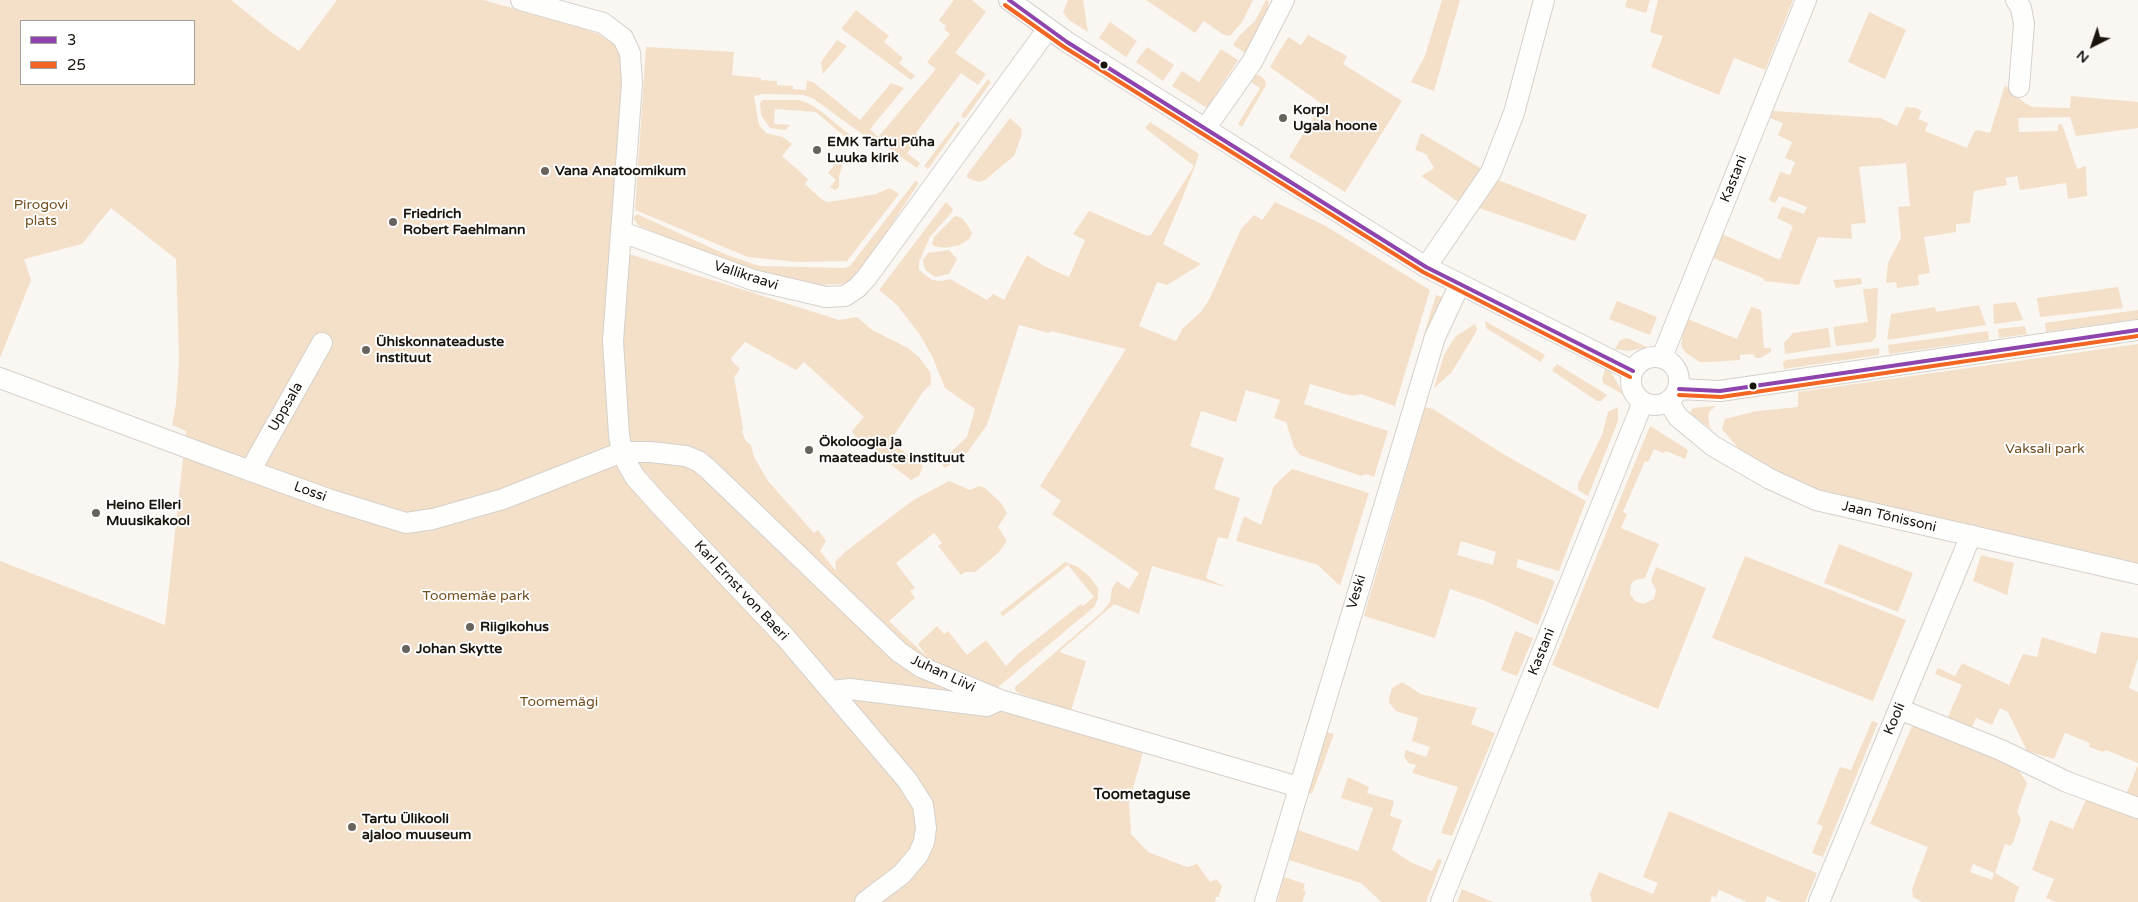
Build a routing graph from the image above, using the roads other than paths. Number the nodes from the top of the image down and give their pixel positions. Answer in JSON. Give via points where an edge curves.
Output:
{"nodes":[{"id":1,"x":521,"y":0,"type":"edge"},
{"id":2,"x":1009,"y":0,"type":"edge"},
{"id":3,"x":1284,"y":0,"type":"edge"},
{"id":4,"x":1544,"y":0,"type":"edge"},
{"id":5,"x":1806,"y":0,"type":"edge"},
{"id":6,"x":2016,"y":0,"type":"edge"},
{"id":7,"x":1047,"y":30,"type":"junction"},
{"id":8,"x":2019,"y":87,"type":"dead end"},
{"id":9,"x":1205,"y":129,"type":"junction"},
{"id":10,"x":622,"y":232,"type":"junction"},
{"id":11,"x":1426,"y":267,"type":"junction"},
{"id":12,"x":1459,"y":286,"type":"junction"},
{"id":13,"x":2138,"y":330,"type":"edge"},
{"id":14,"x":322,"y":343,"type":"dead end"},
{"id":15,"x":1662,"y":357,"type":"junction"},
{"id":16,"x":1633,"y":371,"type":"junction"},
{"id":17,"x":0,"y":378,"type":"edge"},
{"id":18,"x":1674,"y":395,"type":"junction"},
{"id":19,"x":1643,"y":402,"type":"junction"},
{"id":20,"x":622,"y":452,"type":"junction"},
{"id":21,"x":250,"y":471,"type":"junction"},
{"id":22,"x":1971,"y":535,"type":"junction"},
{"id":23,"x":2138,"y":574,"type":"edge"},
{"id":24,"x":832,"y":691,"type":"junction"},
{"id":25,"x":1000,"y":700,"type":"junction"},
{"id":26,"x":1899,"y":709,"type":"junction"},
{"id":27,"x":1299,"y":787,"type":"junction"},
{"id":28,"x":2138,"y":808,"type":"edge"},
{"id":29,"x":865,"y":902,"type":"edge"},
{"id":30,"x":1265,"y":902,"type":"edge"},
{"id":31,"x":1441,"y":902,"type":"edge"},
{"id":32,"x":1818,"y":902,"type":"edge"}],
"edges":[{"from":1,"to":10,"type":"street","via":[[603,23],[623,38],[630,53],[632,83]]},
{"from":2,"to":7,"type":"street"},
{"from":3,"to":9,"type":"street","via":[[1252,62]]},
{"from":4,"to":11,"type":"street","via":[[1511,121],[1491,172]]},
{"from":5,"to":15,"type":"street","name":"Kastani"},
{"from":6,"to":8,"type":"street","via":[[2024,24]]},
{"from":7,"to":9,"type":"street"},
{"from":7,"to":10,"type":"street","name":"Vallikraavi","via":[[867,277],[845,296],[826,297],[753,280]]},
{"from":9,"to":11,"type":"street"},
{"from":10,"to":20,"type":"street","name":"Karl Ernst von Baeri","via":[[613,342]]},
{"from":11,"to":12,"type":"street"},
{"from":12,"to":16,"type":"street"},
{"from":12,"to":27,"type":"street","name":"Veski","via":[[1435,337]]},
{"from":13,"to":18,"type":"street"},
{"from":14,"to":21,"type":"street","name":"Uppsala"},
{"from":15,"to":16,"type":"street","via":[[1646,358]]},
{"from":15,"to":18,"type":"street","via":[[1678,372]]},
{"from":16,"to":19,"type":"street","via":[[1632,386]]},
{"from":17,"to":21,"type":"street","name":"Lossi"},
{"from":18,"to":19,"type":"street","via":[[1654,405]]},
{"from":18,"to":22,"type":"street","name":"Jaan Tõnissoni","via":[[1678,417],[1713,446],[1770,479],[1816,500]]},
{"from":19,"to":31,"type":"street","name":"Kastani"},
{"from":20,"to":21,"type":"street","name":"Lossi","via":[[502,499],[416,523],[397,522]]},
{"from":20,"to":24,"type":"street","name":"Karl Ernst von Baeri","via":[[635,477],[762,611]]},
{"from":20,"to":25,"type":"street","name":"Juhan Liivi","via":[[665,452],[698,460],[909,660]]},
{"from":22,"to":23,"type":"street","name":"Jaan Tõnissoni"},
{"from":22,"to":26,"type":"street","name":"Kooli"},
{"from":24,"to":25,"type":"street","via":[[850,689],[987,706]]},
{"from":24,"to":29,"type":"street","name":"Karl Ernst von Baeri","via":[[913,787],[926,815],[924,842],[918,855],[902,874]]},
{"from":25,"to":27,"type":"street","name":"Juhan Liivi"},
{"from":26,"to":28,"type":"street","via":[[2001,750],[2067,782]]},
{"from":26,"to":32,"type":"street","name":"Kooli"},
{"from":27,"to":30,"type":"street","name":"Veski"}]}
